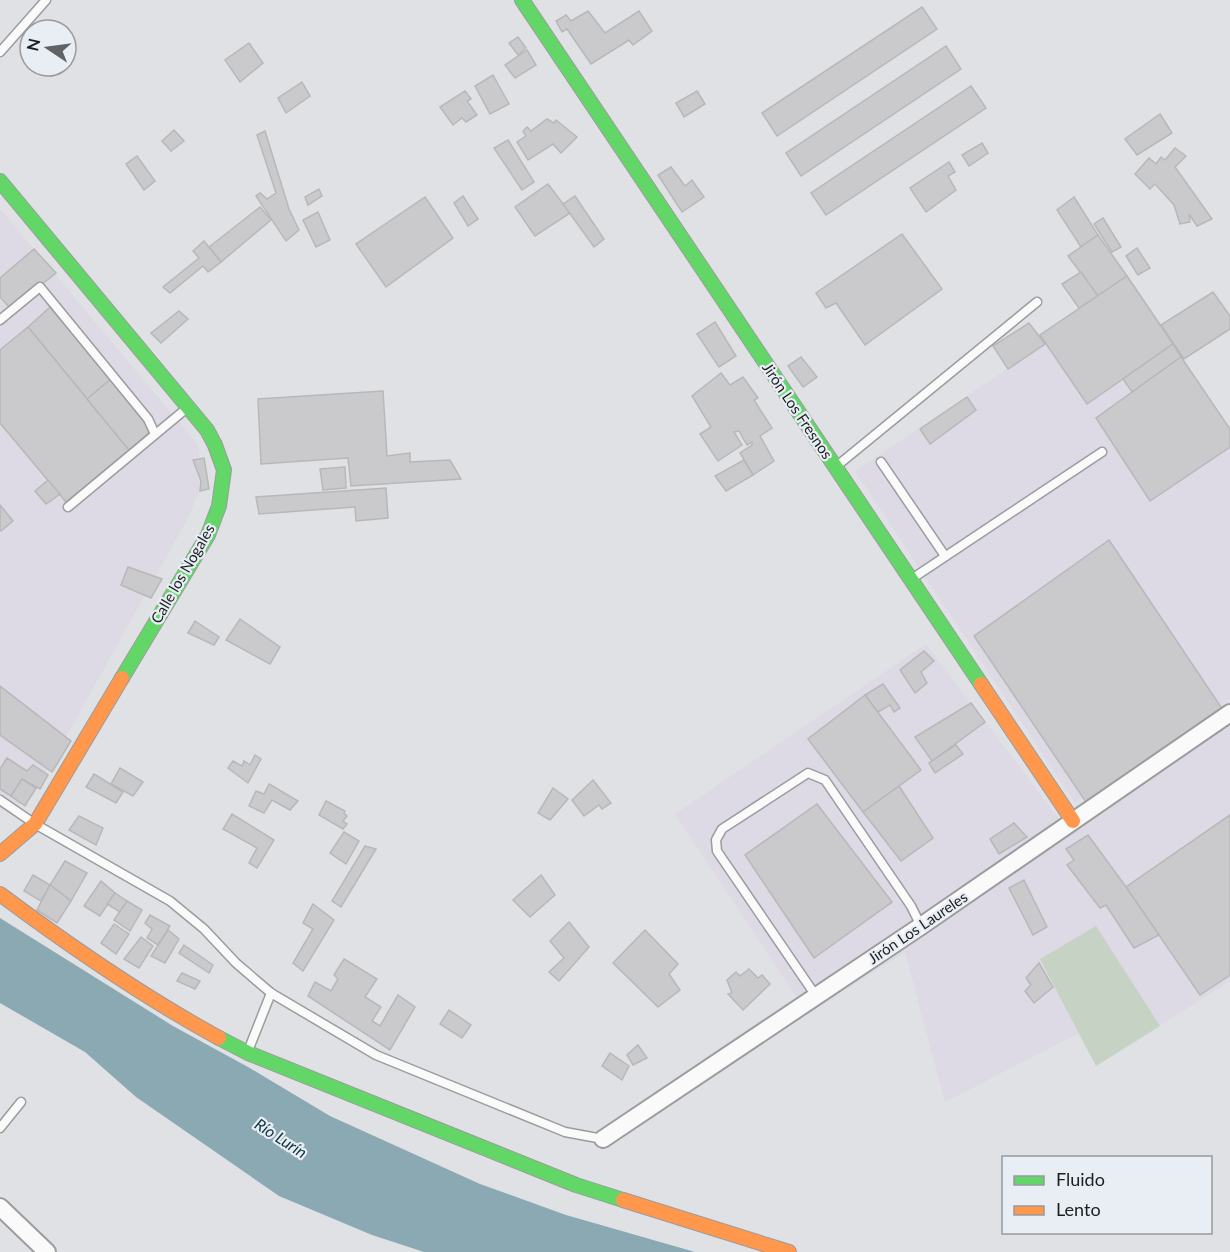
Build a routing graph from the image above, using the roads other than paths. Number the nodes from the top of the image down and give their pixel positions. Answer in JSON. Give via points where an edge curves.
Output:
{"nodes":[{"id":1,"x":46,"y":0,"type":"edge"},
{"id":2,"x":522,"y":0,"type":"edge"},
{"id":3,"x":0,"y":52,"type":"edge"},
{"id":4,"x":0,"y":181,"type":"edge"},
{"id":5,"x":1037,"y":302,"type":"dead end"},
{"id":6,"x":0,"y":320,"type":"edge"},
{"id":7,"x":188,"y":407,"type":"junction"},
{"id":8,"x":155,"y":434,"type":"junction"},
{"id":9,"x":1102,"y":452,"type":"dead end"},
{"id":10,"x":880,"y":462,"type":"dead end"},
{"id":11,"x":836,"y":468,"type":"junction"},
{"id":12,"x":68,"y":507,"type":"dead end"},
{"id":13,"x":945,"y":556,"type":"junction"},
{"id":14,"x":910,"y":580,"type":"junction"},
{"id":15,"x":1230,"y":713,"type":"edge"},
{"id":16,"x":0,"y":800,"type":"edge"},
{"id":17,"x":1072,"y":821,"type":"junction"},
{"id":18,"x":35,"y":824,"type":"junction"},
{"id":19,"x":0,"y":854,"type":"edge"},
{"id":20,"x":0,"y":894,"type":"edge"},
{"id":21,"x":921,"y":926,"type":"junction"},
{"id":22,"x":271,"y":993,"type":"junction"},
{"id":23,"x":816,"y":996,"type":"junction"},
{"id":24,"x":248,"y":1053,"type":"junction"},
{"id":25,"x":21,"y":1102,"type":"dead end"},
{"id":26,"x":0,"y":1128,"type":"edge"},
{"id":27,"x":603,"y":1139,"type":"joint"},
{"id":28,"x":0,"y":1207,"type":"edge"},
{"id":29,"x":47,"y":1252,"type":"edge"},
{"id":30,"x":789,"y":1252,"type":"edge"}],
"edges":[{"from":1,"to":3,"type":"lane"},
{"from":2,"to":11,"type":"street","name":"Jirón Los Fresnos"},
{"from":4,"to":7,"type":"street","name":"Calle los Nogales"},
{"from":5,"to":11,"type":"lane"},
{"from":6,"to":8,"type":"lane","via":[[40,287],[148,419]]},
{"from":7,"to":8,"type":"lane"},
{"from":7,"to":18,"type":"street","name":"Calle los Nogales","via":[[220,452],[224,476],[222,501],[208,535]]},
{"from":8,"to":12,"type":"lane"},
{"from":9,"to":13,"type":"lane"},
{"from":10,"to":13,"type":"lane"},
{"from":11,"to":14,"type":"street","name":"Jirón Los Fresnos"},
{"from":13,"to":14,"type":"lane"},
{"from":14,"to":17,"type":"street","name":"Jirón Los Fresnos"},
{"from":15,"to":17,"type":"street","name":"Jirón Los Laureles"},
{"from":16,"to":18,"type":"lane"},
{"from":17,"to":21,"type":"street","name":"Jirón Los Laureles"},
{"from":18,"to":19,"type":"street","name":"Calle los Nogales"},
{"from":18,"to":22,"type":"lane","via":[[170,901]]},
{"from":20,"to":24,"type":"street","via":[[157,1004]]},
{"from":21,"to":23,"type":"street","name":"Jirón Los Laureles"},
{"from":21,"to":23,"type":"lane","via":[[825,780],[816,774],[808,773],[722,829],[716,840],[717,850]]},
{"from":22,"to":24,"type":"lane"},
{"from":22,"to":27,"type":"lane","via":[[376,1055],[565,1132]]},
{"from":23,"to":27,"type":"street","name":"Jirón Los Laureles"},
{"from":24,"to":30,"type":"street","via":[[576,1185]]},
{"from":25,"to":26,"type":"lane"},
{"from":28,"to":29,"type":"street"}]}
